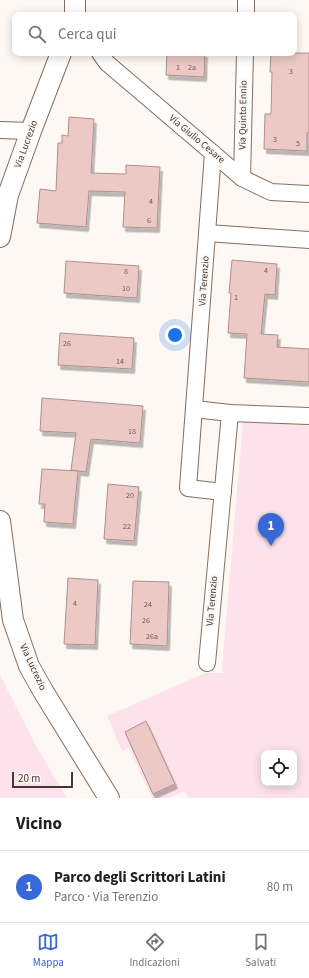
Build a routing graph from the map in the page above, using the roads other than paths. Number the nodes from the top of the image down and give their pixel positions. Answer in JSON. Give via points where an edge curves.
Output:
{"nodes":[{"id":1,"x":75,"y":0,"type":"edge"},
{"id":2,"x":246,"y":0,"type":"edge"},
{"id":3,"x":74,"y":12,"type":"edge"},
{"id":4,"x":246,"y":12,"type":"edge"},
{"id":5,"x":60,"y":56,"type":"edge"},
{"id":6,"x":102,"y":56,"type":"edge"},
{"id":7,"x":245,"y":56,"type":"edge"},
{"id":8,"x":0,"y":130,"type":"edge"},
{"id":9,"x":31,"y":132,"type":"junction"},
{"id":10,"x":213,"y":153,"type":"junction"},
{"id":11,"x":242,"y":178,"type":"junction"},
{"id":12,"x":309,"y":194,"type":"edge"},
{"id":13,"x":207,"y":233,"type":"junction"},
{"id":14,"x":0,"y":237,"type":"edge"},
{"id":15,"x":309,"y":240,"type":"edge"},
{"id":16,"x":194,"y":410,"type":"junction"},
{"id":17,"x":230,"y":413,"type":"junction"},
{"id":18,"x":309,"y":416,"type":"edge"},
{"id":19,"x":223,"y":492,"type":"junction"},
{"id":20,"x":0,"y":520,"type":"edge"},
{"id":21,"x":206,"y":662,"type":"dead end"},
{"id":22,"x":109,"y":798,"type":"edge"}],
"edges":[{"from":1,"to":3,"type":"street"},
{"from":2,"to":4,"type":"street"},
{"from":5,"to":9,"type":"street","name":"Via Lucrezio"},
{"from":6,"to":10,"type":"street","name":"Via Giulio Cesare","via":[[107,63]]},
{"from":7,"to":11,"type":"street","name":"Via Quinto Ennio"},
{"from":8,"to":9,"type":"street"},
{"from":9,"to":14,"type":"street","name":"Via Lucrezio","via":[[8,196]]},
{"from":10,"to":11,"type":"street","name":"Via Giulio Cesare"},
{"from":10,"to":13,"type":"street","name":"Via Terenzio"},
{"from":11,"to":12,"type":"street","name":"Via Giulio Cesare","via":[[271,192]]},
{"from":13,"to":15,"type":"street"},
{"from":13,"to":16,"type":"street","name":"Via Terenzio"},
{"from":16,"to":17,"type":"street"},
{"from":16,"to":19,"type":"street","name":"Via Terenzio","via":[[188,488]]},
{"from":17,"to":18,"type":"street"},
{"from":17,"to":19,"type":"street","name":"Via Terenzio"},
{"from":19,"to":21,"type":"street","name":"Via Terenzio"},
{"from":20,"to":22,"type":"street","name":"Via Lucrezio","via":[[13,620],[29,666]]}]}
